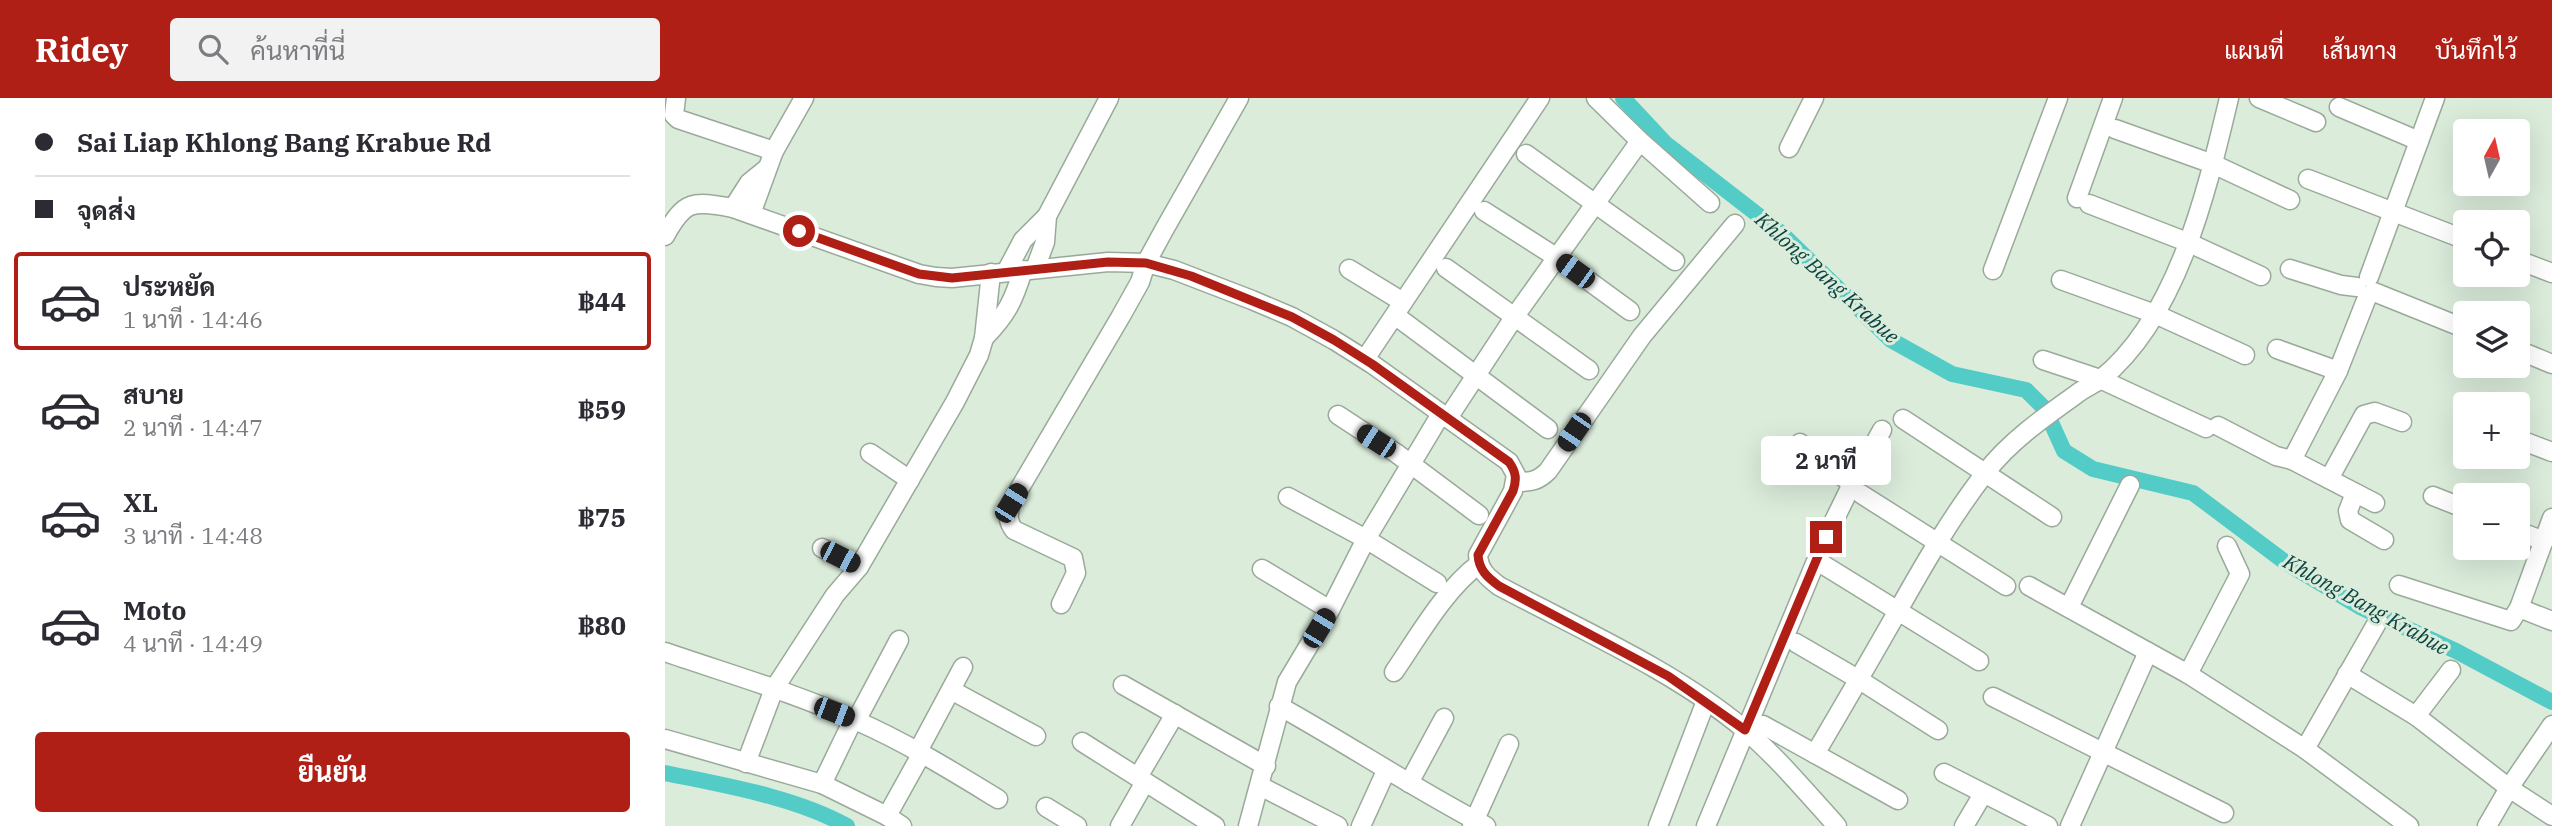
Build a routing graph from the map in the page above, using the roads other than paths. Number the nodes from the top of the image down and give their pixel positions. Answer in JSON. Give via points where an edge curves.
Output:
{"nodes":[{"id":1,"x":675,"y":98,"type":"edge"},
{"id":2,"x":804,"y":98,"type":"edge"},
{"id":3,"x":1109,"y":98,"type":"edge"},
{"id":4,"x":1239,"y":98,"type":"edge"},
{"id":5,"x":1540,"y":98,"type":"edge"},
{"id":6,"x":1596,"y":98,"type":"edge"},
{"id":7,"x":1814,"y":98,"type":"edge"},
{"id":8,"x":2058,"y":98,"type":"edge"},
{"id":9,"x":2113,"y":98,"type":"edge"},
{"id":10,"x":2229,"y":98,"type":"edge"},
{"id":11,"x":2259,"y":98,"type":"edge"},
{"id":12,"x":2435,"y":98,"type":"edge"},
{"id":13,"x":2339,"y":107,"type":"dead end"},
{"id":14,"x":2316,"y":122,"type":"dead end"},
{"id":15,"x":2115,"y":129,"type":"dead end"},
{"id":16,"x":1640,"y":141,"type":"junction"},
{"id":17,"x":2420,"y":141,"type":"junction"},
{"id":18,"x":1789,"y":148,"type":"dead end"},
{"id":19,"x":774,"y":151,"type":"junction"},
{"id":20,"x":1526,"y":154,"type":"dead end"},
{"id":21,"x":2213,"y":164,"type":"junction"},
{"id":22,"x":765,"y":170,"type":"junction"},
{"id":23,"x":2308,"y":179,"type":"dead end"},
{"id":24,"x":2290,"y":200,"type":"dead end"},
{"id":25,"x":1595,"y":203,"type":"junction"},
{"id":26,"x":1710,"y":203,"type":"dead end"},
{"id":27,"x":733,"y":208,"type":"junction"},
{"id":28,"x":1484,"y":211,"type":"dead end"},
{"id":29,"x":2392,"y":212,"type":"junction"},
{"id":30,"x":751,"y":214,"type":"junction"},
{"id":31,"x":1047,"y":216,"type":"junction"},
{"id":32,"x":1735,"y":224,"type":"dead end"},
{"id":33,"x":2453,"y":235,"type":"edge"},
{"id":34,"x":665,"y":236,"type":"edge"},
{"id":35,"x":2187,"y":242,"type":"junction"},
{"id":36,"x":1556,"y":257,"type":"junction"},
{"id":37,"x":1675,"y":261,"type":"dead end"},
{"id":38,"x":1146,"y":263,"type":"junction"},
{"id":39,"x":2530,"y":265,"type":"edge"},
{"id":40,"x":1446,"y":268,"type":"dead end"},
{"id":41,"x":1349,"y":269,"type":"dead end"},
{"id":42,"x":2290,"y":269,"type":"dead end"},
{"id":43,"x":1993,"y":270,"type":"dead end"},
{"id":44,"x":1014,"y":271,"type":"junction"},
{"id":45,"x":2552,"y":273,"type":"edge"},
{"id":46,"x":2261,"y":276,"type":"dead end"},
{"id":47,"x":2061,"y":280,"type":"dead end"},
{"id":48,"x":2367,"y":288,"type":"junction"},
{"id":49,"x":1402,"y":311,"type":"junction"},
{"id":50,"x":1630,"y":311,"type":"dead end"},
{"id":51,"x":2155,"y":314,"type":"junction"},
{"id":52,"x":1515,"y":316,"type":"junction"},
{"id":53,"x":2453,"y":324,"type":"edge"},
{"id":54,"x":984,"y":338,"type":"junction"},
{"id":55,"x":2277,"y":349,"type":"dead end"},
{"id":56,"x":2245,"y":355,"type":"dead end"},
{"id":57,"x":2530,"y":355,"type":"edge"},
{"id":58,"x":1365,"y":359,"type":"junction"},
{"id":59,"x":2043,"y":360,"type":"dead end"},
{"id":60,"x":2552,"y":364,"type":"edge"},
{"id":61,"x":1589,"y":370,"type":"dead end"},
{"id":62,"x":2338,"y":371,"type":"junction"},
{"id":63,"x":1475,"y":375,"type":"junction"},
{"id":64,"x":2100,"y":379,"type":"junction"},
{"id":65,"x":1338,"y":415,"type":"dead end"},
{"id":66,"x":1444,"y":416,"type":"junction"},
{"id":67,"x":1903,"y":419,"type":"dead end"},
{"id":68,"x":2402,"y":422,"type":"dead end"},
{"id":69,"x":1548,"y":429,"type":"dead end"},
{"id":70,"x":1882,"y":430,"type":"dead end"},
{"id":71,"x":1800,"y":443,"type":"dead end"},
{"id":72,"x":2530,"y":444,"type":"edge"},
{"id":73,"x":2552,"y":452,"type":"edge"},
{"id":74,"x":870,"y":453,"type":"dead end"},
{"id":75,"x":2292,"y":460,"type":"junction"},
{"id":76,"x":1411,"y":465,"type":"junction"},
{"id":77,"x":1985,"y":473,"type":"junction"},
{"id":78,"x":2329,"y":479,"type":"junction"},
{"id":79,"x":910,"y":480,"type":"junction"},
{"id":80,"x":1516,"y":482,"type":"junction"},
{"id":81,"x":2130,"y":485,"type":"dead end"},
{"id":82,"x":1857,"y":489,"type":"junction"},
{"id":83,"x":2355,"y":493,"type":"junction"},
{"id":84,"x":1289,"y":496,"type":"dead end"},
{"id":85,"x":2433,"y":496,"type":"dead end"},
{"id":86,"x":2375,"y":503,"type":"dead end"},
{"id":87,"x":2453,"y":504,"type":"edge"},
{"id":88,"x":1479,"y":515,"type":"dead end"},
{"id":89,"x":2052,"y":517,"type":"dead end"},
{"id":90,"x":2530,"y":531,"type":"edge"},
{"id":91,"x":2549,"y":531,"type":"edge"},
{"id":92,"x":1366,"y":539,"type":"junction"},
{"id":93,"x":2385,"y":540,"type":"dead end"},
{"id":94,"x":1937,"y":542,"type":"junction"},
{"id":95,"x":2227,"y":545,"type":"dead end"},
{"id":96,"x":822,"y":548,"type":"dead end"},
{"id":97,"x":1822,"y":564,"type":"dead end"},
{"id":98,"x":1479,"y":565,"type":"junction"},
{"id":99,"x":859,"y":567,"type":"junction"},
{"id":100,"x":1262,"y":569,"type":"dead end"},
{"id":101,"x":1437,"y":583,"type":"dead end"},
{"id":102,"x":2399,"y":585,"type":"dead end"},
{"id":103,"x":2006,"y":586,"type":"dead end"},
{"id":104,"x":2029,"y":586,"type":"dead end"},
{"id":105,"x":1061,"y":604,"type":"dead end"},
{"id":106,"x":2070,"y":607,"type":"junction"},
{"id":107,"x":2519,"y":608,"type":"junction"},
{"id":108,"x":1898,"y":609,"type":"junction"},
{"id":109,"x":1330,"y":610,"type":"junction"},
{"id":110,"x":2378,"y":621,"type":"dead end"},
{"id":111,"x":2552,"y":621,"type":"edge"},
{"id":112,"x":899,"y":640,"type":"dead end"},
{"id":113,"x":1796,"y":643,"type":"dead end"},
{"id":114,"x":665,"y":652,"type":"edge"},
{"id":115,"x":2148,"y":652,"type":"junction"},
{"id":116,"x":1979,"y":661,"type":"dead end"},
{"id":117,"x":963,"y":667,"type":"dead end"},
{"id":118,"x":2451,"y":670,"type":"dead end"},
{"id":119,"x":1394,"y":672,"type":"dead end"},
{"id":120,"x":2188,"y":674,"type":"junction"},
{"id":121,"x":2347,"y":674,"type":"junction"},
{"id":122,"x":1858,"y":679,"type":"junction"},
{"id":123,"x":1123,"y":685,"type":"dead end"},
{"id":124,"x":774,"y":689,"type":"junction"},
{"id":125,"x":951,"y":690,"type":"junction"},
{"id":126,"x":1993,"y":697,"type":"dead end"},
{"id":127,"x":1706,"y":701,"type":"junction"},
{"id":128,"x":1279,"y":706,"type":"junction"},
{"id":129,"x":1175,"y":714,"type":"junction"},
{"id":130,"x":2416,"y":716,"type":"junction"},
{"id":131,"x":1444,"y":719,"type":"dead end"},
{"id":132,"x":855,"y":720,"type":"junction"},
{"id":133,"x":2552,"y":725,"type":"edge"},
{"id":134,"x":1754,"y":727,"type":"junction"},
{"id":135,"x":1938,"y":730,"type":"dead end"},
{"id":136,"x":1036,"y":736,"type":"dead end"},
{"id":137,"x":665,"y":738,"type":"edge"},
{"id":138,"x":1082,"y":741,"type":"dead end"},
{"id":139,"x":1509,"y":744,"type":"dead end"},
{"id":140,"x":2305,"y":749,"type":"junction"},
{"id":141,"x":920,"y":752,"type":"junction"},
{"id":142,"x":2105,"y":752,"type":"junction"},
{"id":143,"x":1815,"y":754,"type":"junction"},
{"id":144,"x":746,"y":763,"type":"junction"},
{"id":145,"x":1266,"y":766,"type":"junction"},
{"id":146,"x":1386,"y":771,"type":"junction"},
{"id":147,"x":1944,"y":773,"type":"dead end"},
{"id":148,"x":1141,"y":779,"type":"junction"},
{"id":149,"x":822,"y":783,"type":"junction"},
{"id":150,"x":1409,"y":783,"type":"junction"},
{"id":151,"x":1260,"y":786,"type":"junction"},
{"id":152,"x":2509,"y":788,"type":"junction"},
{"id":153,"x":1983,"y":794,"type":"junction"},
{"id":154,"x":998,"y":799,"type":"dead end"},
{"id":155,"x":1898,"y":800,"type":"dead end"},
{"id":156,"x":1046,"y":807,"type":"dead end"},
{"id":157,"x":2224,"y":813,"type":"dead end"},
{"id":158,"x":2552,"y":816,"type":"edge"},
{"id":159,"x":895,"y":821,"type":"edge"},
{"id":160,"x":1478,"y":824,"type":"edge"},
{"id":161,"x":1077,"y":826,"type":"edge"},
{"id":162,"x":1120,"y":826,"type":"edge"},
{"id":163,"x":1215,"y":826,"type":"edge"},
{"id":164,"x":1248,"y":826,"type":"edge"},
{"id":165,"x":1338,"y":826,"type":"edge"},
{"id":166,"x":1361,"y":826,"type":"edge"},
{"id":167,"x":1658,"y":826,"type":"edge"},
{"id":168,"x":1706,"y":826,"type":"edge"},
{"id":169,"x":1837,"y":826,"type":"edge"},
{"id":170,"x":1963,"y":826,"type":"edge"},
{"id":171,"x":2048,"y":826,"type":"edge"},
{"id":172,"x":2070,"y":826,"type":"edge"},
{"id":173,"x":2409,"y":826,"type":"edge"},
{"id":174,"x":2487,"y":826,"type":"edge"}],
"edges":[{"from":1,"to":19,"type":"street","via":[[678,119]]},
{"from":2,"to":19,"type":"street"},
{"from":3,"to":31,"type":"street"},
{"from":4,"to":38,"type":"street"},
{"from":5,"to":49,"type":"street"},
{"from":6,"to":16,"type":"street"},
{"from":7,"to":18,"type":"street"},
{"from":8,"to":43,"type":"street"},
{"from":9,"to":35,"type":"street","via":[[2083,201]]},
{"from":10,"to":21,"type":"street"},
{"from":11,"to":14,"type":"street"},
{"from":12,"to":17,"type":"street"},
{"from":13,"to":17,"type":"street"},
{"from":15,"to":21,"type":"street"},
{"from":16,"to":25,"type":"street"},
{"from":16,"to":26,"type":"street"},
{"from":17,"to":29,"type":"street"},
{"from":19,"to":22,"type":"street"},
{"from":20,"to":25,"type":"street"},
{"from":21,"to":24,"type":"street"},
{"from":21,"to":35,"type":"street"},
{"from":22,"to":27,"type":"street","via":[[749,183]]},
{"from":22,"to":30,"type":"street"},
{"from":23,"to":29,"type":"street"},
{"from":25,"to":36,"type":"street"},
{"from":25,"to":37,"type":"street"},
{"from":27,"to":30,"type":"street"},
{"from":27,"to":34,"type":"street","via":[[708,204],[683,208]]},
{"from":28,"to":36,"type":"street"},
{"from":29,"to":33,"type":"street"},
{"from":29,"to":48,"type":"street"},
{"from":30,"to":44,"type":"street","via":[[919,274],[952,278]]},
{"from":31,"to":44,"type":"street","via":[[1023,240]]},
{"from":31,"to":44,"type":"street","via":[[1045,242]]},
{"from":32,"to":80,"type":"street","via":[[1642,336],[1548,471],[1540,479]]},
{"from":35,"to":46,"type":"street"},
{"from":35,"to":51,"type":"street"},
{"from":36,"to":50,"type":"street"},
{"from":36,"to":52,"type":"street"},
{"from":38,"to":44,"type":"street"},
{"from":38,"to":58,"type":"street","via":[[1292,317]]},
{"from":38,"to":105,"type":"street","via":[[1140,282],[1011,503],[1008,516],[1014,530],[1073,558],[1076,573]]},
{"from":39,"to":45,"type":"street"},
{"from":40,"to":52,"type":"street"},
{"from":41,"to":49,"type":"street"},
{"from":42,"to":48,"type":"street"},
{"from":44,"to":54,"type":"street"},
{"from":44,"to":54,"type":"street","via":[[1012,303]]},
{"from":47,"to":51,"type":"street"},
{"from":48,"to":53,"type":"street"},
{"from":48,"to":62,"type":"street"},
{"from":49,"to":58,"type":"street"},
{"from":49,"to":63,"type":"street"},
{"from":51,"to":56,"type":"street"},
{"from":51,"to":64,"type":"street"},
{"from":52,"to":61,"type":"street"},
{"from":52,"to":63,"type":"street"},
{"from":54,"to":79,"type":"street","via":[[970,375]]},
{"from":55,"to":62,"type":"street"},
{"from":57,"to":60,"type":"street"},
{"from":58,"to":66,"type":"street"},
{"from":59,"to":64,"type":"street"},
{"from":62,"to":75,"type":"street"},
{"from":63,"to":66,"type":"street"},
{"from":63,"to":69,"type":"street"},
{"from":64,"to":75,"type":"street"},
{"from":64,"to":77,"type":"street","via":[[2022,436]]},
{"from":65,"to":76,"type":"street"},
{"from":66,"to":76,"type":"street"},
{"from":66,"to":80,"type":"street","via":[[1509,462]]},
{"from":67,"to":77,"type":"street"},
{"from":68,"to":78,"type":"street","via":[[2375,412],[2364,415]]},
{"from":70,"to":82,"type":"street"},
{"from":71,"to":82,"type":"street"},
{"from":72,"to":73,"type":"street"},
{"from":74,"to":79,"type":"street"},
{"from":75,"to":78,"type":"street"},
{"from":76,"to":88,"type":"street"},
{"from":76,"to":92,"type":"street"},
{"from":77,"to":89,"type":"street"},
{"from":77,"to":94,"type":"street"},
{"from":78,"to":83,"type":"street"},
{"from":79,"to":99,"type":"street"},
{"from":80,"to":98,"type":"street","via":[[1478,551]]},
{"from":81,"to":106,"type":"street"},
{"from":82,"to":94,"type":"street"},
{"from":82,"to":134,"type":"street","via":[[1797,601]]},
{"from":83,"to":86,"type":"street"},
{"from":83,"to":93,"type":"street","via":[[2348,511],[2350,520]]},
{"from":84,"to":92,"type":"street"},
{"from":85,"to":87,"type":"street"},
{"from":90,"to":91,"type":"street"},
{"from":91,"to":107,"type":"street"},
{"from":92,"to":101,"type":"street"},
{"from":92,"to":109,"type":"street"},
{"from":94,"to":103,"type":"street"},
{"from":94,"to":108,"type":"street"},
{"from":95,"to":120,"type":"street","via":[[2240,574]]},
{"from":96,"to":99,"type":"street"},
{"from":97,"to":108,"type":"street"},
{"from":98,"to":119,"type":"street","via":[[1448,596]]},
{"from":98,"to":127,"type":"street","via":[[1499,586]]},
{"from":99,"to":124,"type":"street","via":[[835,595]]},
{"from":100,"to":109,"type":"street"},
{"from":102,"to":107,"type":"street","via":[[2508,621]]},
{"from":104,"to":106,"type":"street"},
{"from":106,"to":115,"type":"street"},
{"from":107,"to":111,"type":"street"},
{"from":108,"to":116,"type":"street"},
{"from":108,"to":122,"type":"street"},
{"from":109,"to":128,"type":"street","via":[[1287,682]]},
{"from":110,"to":121,"type":"street"},
{"from":112,"to":132,"type":"street"},
{"from":113,"to":122,"type":"street"},
{"from":114,"to":124,"type":"street"},
{"from":115,"to":120,"type":"street"},
{"from":115,"to":142,"type":"street"},
{"from":117,"to":125,"type":"street"},
{"from":118,"to":130,"type":"street"},
{"from":120,"to":140,"type":"street"},
{"from":121,"to":130,"type":"street"},
{"from":121,"to":140,"type":"street"},
{"from":122,"to":135,"type":"street"},
{"from":122,"to":143,"type":"street"},
{"from":123,"to":129,"type":"street"},
{"from":124,"to":132,"type":"street"},
{"from":124,"to":144,"type":"street"},
{"from":125,"to":136,"type":"street"},
{"from":125,"to":141,"type":"street"},
{"from":126,"to":142,"type":"street"},
{"from":127,"to":134,"type":"street"},
{"from":127,"to":167,"type":"street"},
{"from":128,"to":145,"type":"street"},
{"from":128,"to":146,"type":"street"},
{"from":129,"to":145,"type":"street"},
{"from":129,"to":148,"type":"street"},
{"from":130,"to":152,"type":"street"},
{"from":131,"to":150,"type":"street"},
{"from":132,"to":141,"type":"street"},
{"from":132,"to":149,"type":"street"},
{"from":133,"to":152,"type":"street"},
{"from":134,"to":143,"type":"street"},
{"from":134,"to":168,"type":"street"},
{"from":134,"to":169,"type":"street"},
{"from":137,"to":144,"type":"street"},
{"from":138,"to":148,"type":"street"},
{"from":139,"to":160,"type":"street"},
{"from":140,"to":173,"type":"street"},
{"from":141,"to":154,"type":"street"},
{"from":141,"to":159,"type":"street"},
{"from":142,"to":157,"type":"street"},
{"from":142,"to":172,"type":"street"},
{"from":143,"to":155,"type":"street"},
{"from":144,"to":149,"type":"street"},
{"from":145,"to":151,"type":"street"},
{"from":146,"to":150,"type":"street"},
{"from":146,"to":166,"type":"street"},
{"from":147,"to":153,"type":"street"},
{"from":148,"to":162,"type":"street"},
{"from":148,"to":163,"type":"street"},
{"from":149,"to":159,"type":"street"},
{"from":150,"to":160,"type":"street"},
{"from":151,"to":164,"type":"street"},
{"from":151,"to":165,"type":"street"},
{"from":152,"to":158,"type":"street"},
{"from":152,"to":174,"type":"street"},
{"from":153,"to":170,"type":"street"},
{"from":153,"to":171,"type":"street"},
{"from":156,"to":161,"type":"street"}]}
